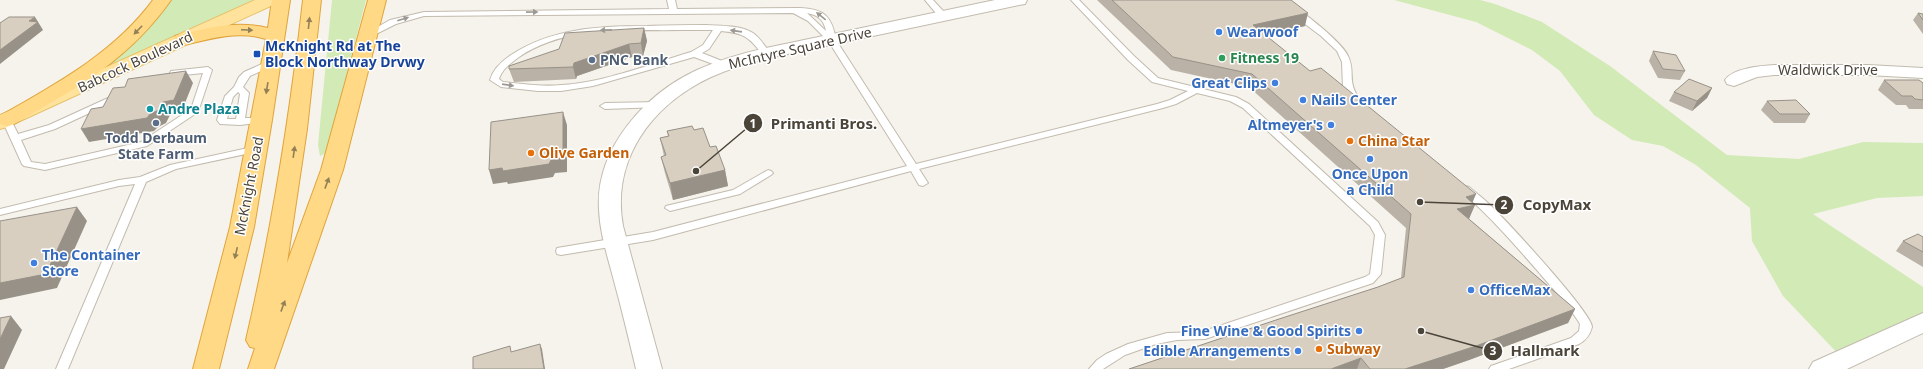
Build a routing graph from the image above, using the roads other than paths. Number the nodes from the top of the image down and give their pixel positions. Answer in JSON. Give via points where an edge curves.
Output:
{"nodes":[{"id":1,"x":162,"y":0,"type":"edge"},
{"id":2,"x":269,"y":0,"type":"edge"},
{"id":3,"x":281,"y":0,"type":"edge"},
{"id":4,"x":312,"y":0,"type":"edge"},
{"id":5,"x":377,"y":0,"type":"edge"},
{"id":6,"x":671,"y":0,"type":"edge"},
{"id":7,"x":929,"y":0,"type":"edge"},
{"id":8,"x":1018,"y":0,"type":"edge"},
{"id":9,"x":1075,"y":0,"type":"edge"},
{"id":10,"x":1277,"y":0,"type":"edge"},
{"id":11,"x":794,"y":10,"type":"junction"},
{"id":12,"x":674,"y":11,"type":"junction"},
{"id":13,"x":943,"y":16,"type":"junction"},
{"id":14,"x":718,"y":29,"type":"junction"},
{"id":15,"x":367,"y":35,"type":"junction"},
{"id":16,"x":275,"y":36,"type":"junction"},
{"id":17,"x":181,"y":40,"type":"junction"},
{"id":18,"x":832,"y":40,"type":"junction"},
{"id":19,"x":766,"y":53,"type":"junction"},
{"id":20,"x":694,"y":54,"type":"junction"},
{"id":21,"x":271,"y":63,"type":"junction"},
{"id":22,"x":724,"y":65,"type":"junction"},
{"id":23,"x":1923,"y":73,"type":"edge"},
{"id":24,"x":164,"y":74,"type":"edge"},
{"id":25,"x":1734,"y":80,"type":"dead end"},
{"id":26,"x":238,"y":88,"type":"junction"},
{"id":27,"x":129,"y":91,"type":"edge"},
{"id":28,"x":1194,"y":91,"type":"junction"},
{"id":29,"x":658,"y":104,"type":"junction"},
{"id":30,"x":1361,"y":105,"type":"edge"},
{"id":31,"x":605,"y":106,"type":"dead end"},
{"id":32,"x":251,"y":121,"type":"junction"},
{"id":33,"x":3,"y":122,"type":"edge"},
{"id":34,"x":16,"y":138,"type":"junction"},
{"id":35,"x":257,"y":149,"type":"junction"},
{"id":36,"x":914,"y":167,"type":"junction"},
{"id":37,"x":768,"y":173,"type":"dead end"},
{"id":38,"x":142,"y":180,"type":"junction"},
{"id":39,"x":1456,"y":182,"type":"edge"},
{"id":40,"x":923,"y":183,"type":"dead end"},
{"id":41,"x":670,"y":208,"type":"dead end"},
{"id":42,"x":0,"y":212,"type":"edge"},
{"id":43,"x":615,"y":242,"type":"junction"},
{"id":44,"x":561,"y":251,"type":"dead end"},
{"id":45,"x":1923,"y":322,"type":"edge"},
{"id":46,"x":62,"y":369,"type":"edge"},
{"id":47,"x":206,"y":369,"type":"edge"},
{"id":48,"x":252,"y":369,"type":"edge"},
{"id":49,"x":261,"y":369,"type":"edge"},
{"id":50,"x":649,"y":369,"type":"edge"},
{"id":51,"x":1095,"y":369,"type":"edge"},
{"id":52,"x":1495,"y":369,"type":"edge"},
{"id":53,"x":1822,"y":369,"type":"edge"}],
"edges":[{"from":1,"to":33,"type":"highway","one_way":true,"via":[[141,27],[114,52],[63,87]]},
{"from":2,"to":17,"type":"main road","name":"Babcock Boulevard"},
{"from":3,"to":16,"type":"highway","name":"McKnight Road"},
{"from":48,"to":4,"type":"highway","one_way":true,"via":[[284,218]]},
{"from":5,"to":15,"type":"highway"},
{"from":6,"to":12,"type":"lane"},
{"from":7,"to":13,"type":"lane"},
{"from":8,"to":13,"type":"street","name":"McIntyre Square Drive"},
{"from":9,"to":28,"type":"lane","via":[[1150,77],[1160,83]]},
{"from":10,"to":30,"type":"lane","via":[[1338,46],[1345,57],[1346,87]]},
{"from":11,"to":12,"type":"lane"},
{"from":11,"to":18,"type":"lane","via":[[807,17]]},
{"from":18,"to":11,"type":"lane","one_way":true,"via":[[831,27],[821,14],[810,10]]},
{"from":15,"to":12,"type":"lane","one_way":true,"via":[[393,22],[424,14]]},
{"from":13,"to":18,"type":"street","name":"McIntyre Square Drive"},
{"from":19,"to":14,"type":"lane","one_way":true,"via":[[746,32]]},
{"from":14,"to":20,"type":"lane","via":[[706,47]]},
{"from":14,"to":20,"type":"lane","one_way":true,"via":[[637,28],[561,36],[521,50],[505,64],[494,80],[501,84],[561,88],[590,84]]},
{"from":49,"to":15,"type":"highway","one_way":true,"via":[[332,170]]},
{"from":17,"to":16,"type":"highway","one_way":true,"via":[[239,29],[258,30]]},
{"from":16,"to":21,"type":"highway","name":"McKnight Road"},
{"from":17,"to":33,"type":"main road","name":"Babcock Boulevard"},
{"from":18,"to":19,"type":"street","name":"McIntyre Square Drive"},
{"from":18,"to":36,"type":"lane"},
{"from":19,"to":22,"type":"street","name":"McIntyre Square Drive"},
{"from":20,"to":22,"type":"lane"},
{"from":21,"to":26,"type":"lane","via":[[247,74]]},
{"from":21,"to":32,"type":"highway","name":"McKnight Road","one_way":true},
{"from":22,"to":29,"type":"street","name":"McIntyre Square Drive","via":[[692,80]]},
{"from":23,"to":25,"type":"street","name":"Waldwick Drive","via":[[1774,70],[1754,72]]},
{"from":24,"to":34,"type":"lane","via":[[208,70],[195,110],[144,144],[45,167],[27,164]]},
{"from":26,"to":32,"type":"lane","via":[[245,93]]},
{"from":26,"to":32,"type":"lane","via":[[228,96],[222,120]]},
{"from":27,"to":34,"type":"lane","via":[[52,127]]},
{"from":28,"to":36,"type":"lane","via":[[1160,106]]},
{"from":28,"to":51,"type":"lane","via":[[1234,99],[1246,106],[1374,224],[1380,235],[1374,277],[1201,336],[1179,336],[1146,344],[1101,362]]},
{"from":29,"to":31,"type":"lane"},
{"from":29,"to":43,"type":"street","name":"McIntyre Square Drive","via":[[625,144],[615,167],[609,203]]},
{"from":32,"to":35,"type":"highway","name":"McKnight Road"},
{"from":33,"to":34,"type":"lane"},
{"from":35,"to":38,"type":"lane","via":[[172,167]]},
{"from":35,"to":47,"type":"highway","name":"McKnight Road","one_way":true,"via":[[242,227]]},
{"from":36,"to":40,"type":"lane"},
{"from":36,"to":43,"type":"lane","via":[[653,236]]},
{"from":37,"to":41,"type":"lane","via":[[736,192]]},
{"from":38,"to":42,"type":"lane","via":[[119,183]]},
{"from":38,"to":46,"type":"lane"},
{"from":39,"to":52,"type":"lane","via":[[1502,223],[1586,323],[1586,331],[1575,341]]},
{"from":43,"to":44,"type":"lane"},
{"from":43,"to":50,"type":"street","name":"McIntyre Square Drive"},
{"from":45,"to":53,"type":"street"}]}
